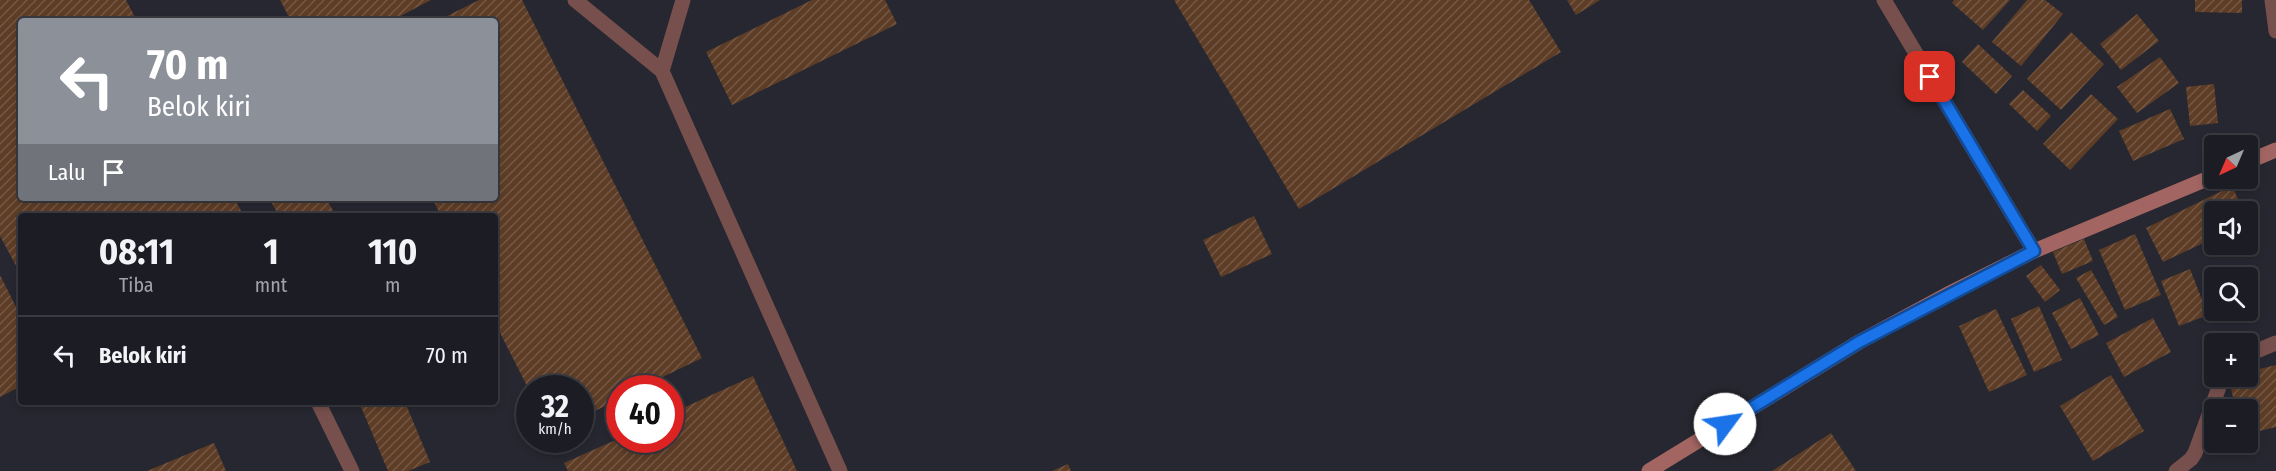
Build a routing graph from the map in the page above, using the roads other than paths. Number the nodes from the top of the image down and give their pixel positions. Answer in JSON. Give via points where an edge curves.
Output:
{"nodes":[{"id":1,"x":575,"y":0,"type":"edge"},
{"id":2,"x":683,"y":0,"type":"edge"},
{"id":3,"x":1884,"y":0,"type":"edge"},
{"id":4,"x":2272,"y":0,"type":"edge"},
{"id":5,"x":2276,"y":31,"type":"edge"},
{"id":6,"x":662,"y":71,"type":"junction"},
{"id":7,"x":2276,"y":150,"type":"edge"},
{"id":8,"x":2258,"y":157,"type":"edge"},
{"id":9,"x":2204,"y":180,"type":"edge"},
{"id":10,"x":2034,"y":251,"type":"junction"},
{"id":11,"x":2276,"y":343,"type":"edge"},
{"id":12,"x":2258,"y":350,"type":"edge"},
{"id":13,"x":2219,"y":387,"type":"edge"},
{"id":14,"x":319,"y":405,"type":"edge"},
{"id":15,"x":352,"y":471,"type":"edge"},
{"id":16,"x":840,"y":471,"type":"edge"},
{"id":17,"x":1649,"y":471,"type":"edge"},
{"id":18,"x":2176,"y":471,"type":"edge"}],
"edges":[{"from":1,"to":6,"type":"street"},
{"from":2,"to":6,"type":"street"},
{"from":3,"to":10,"type":"street"},
{"from":4,"to":5,"type":"street"},
{"from":6,"to":16,"type":"street"},
{"from":7,"to":8,"type":"street"},
{"from":9,"to":10,"type":"street"},
{"from":10,"to":17,"type":"street","via":[[1859,342]]},
{"from":11,"to":12,"type":"street"},
{"from":13,"to":18,"type":"street","via":[[2195,453]]},
{"from":14,"to":15,"type":"street"}]}
